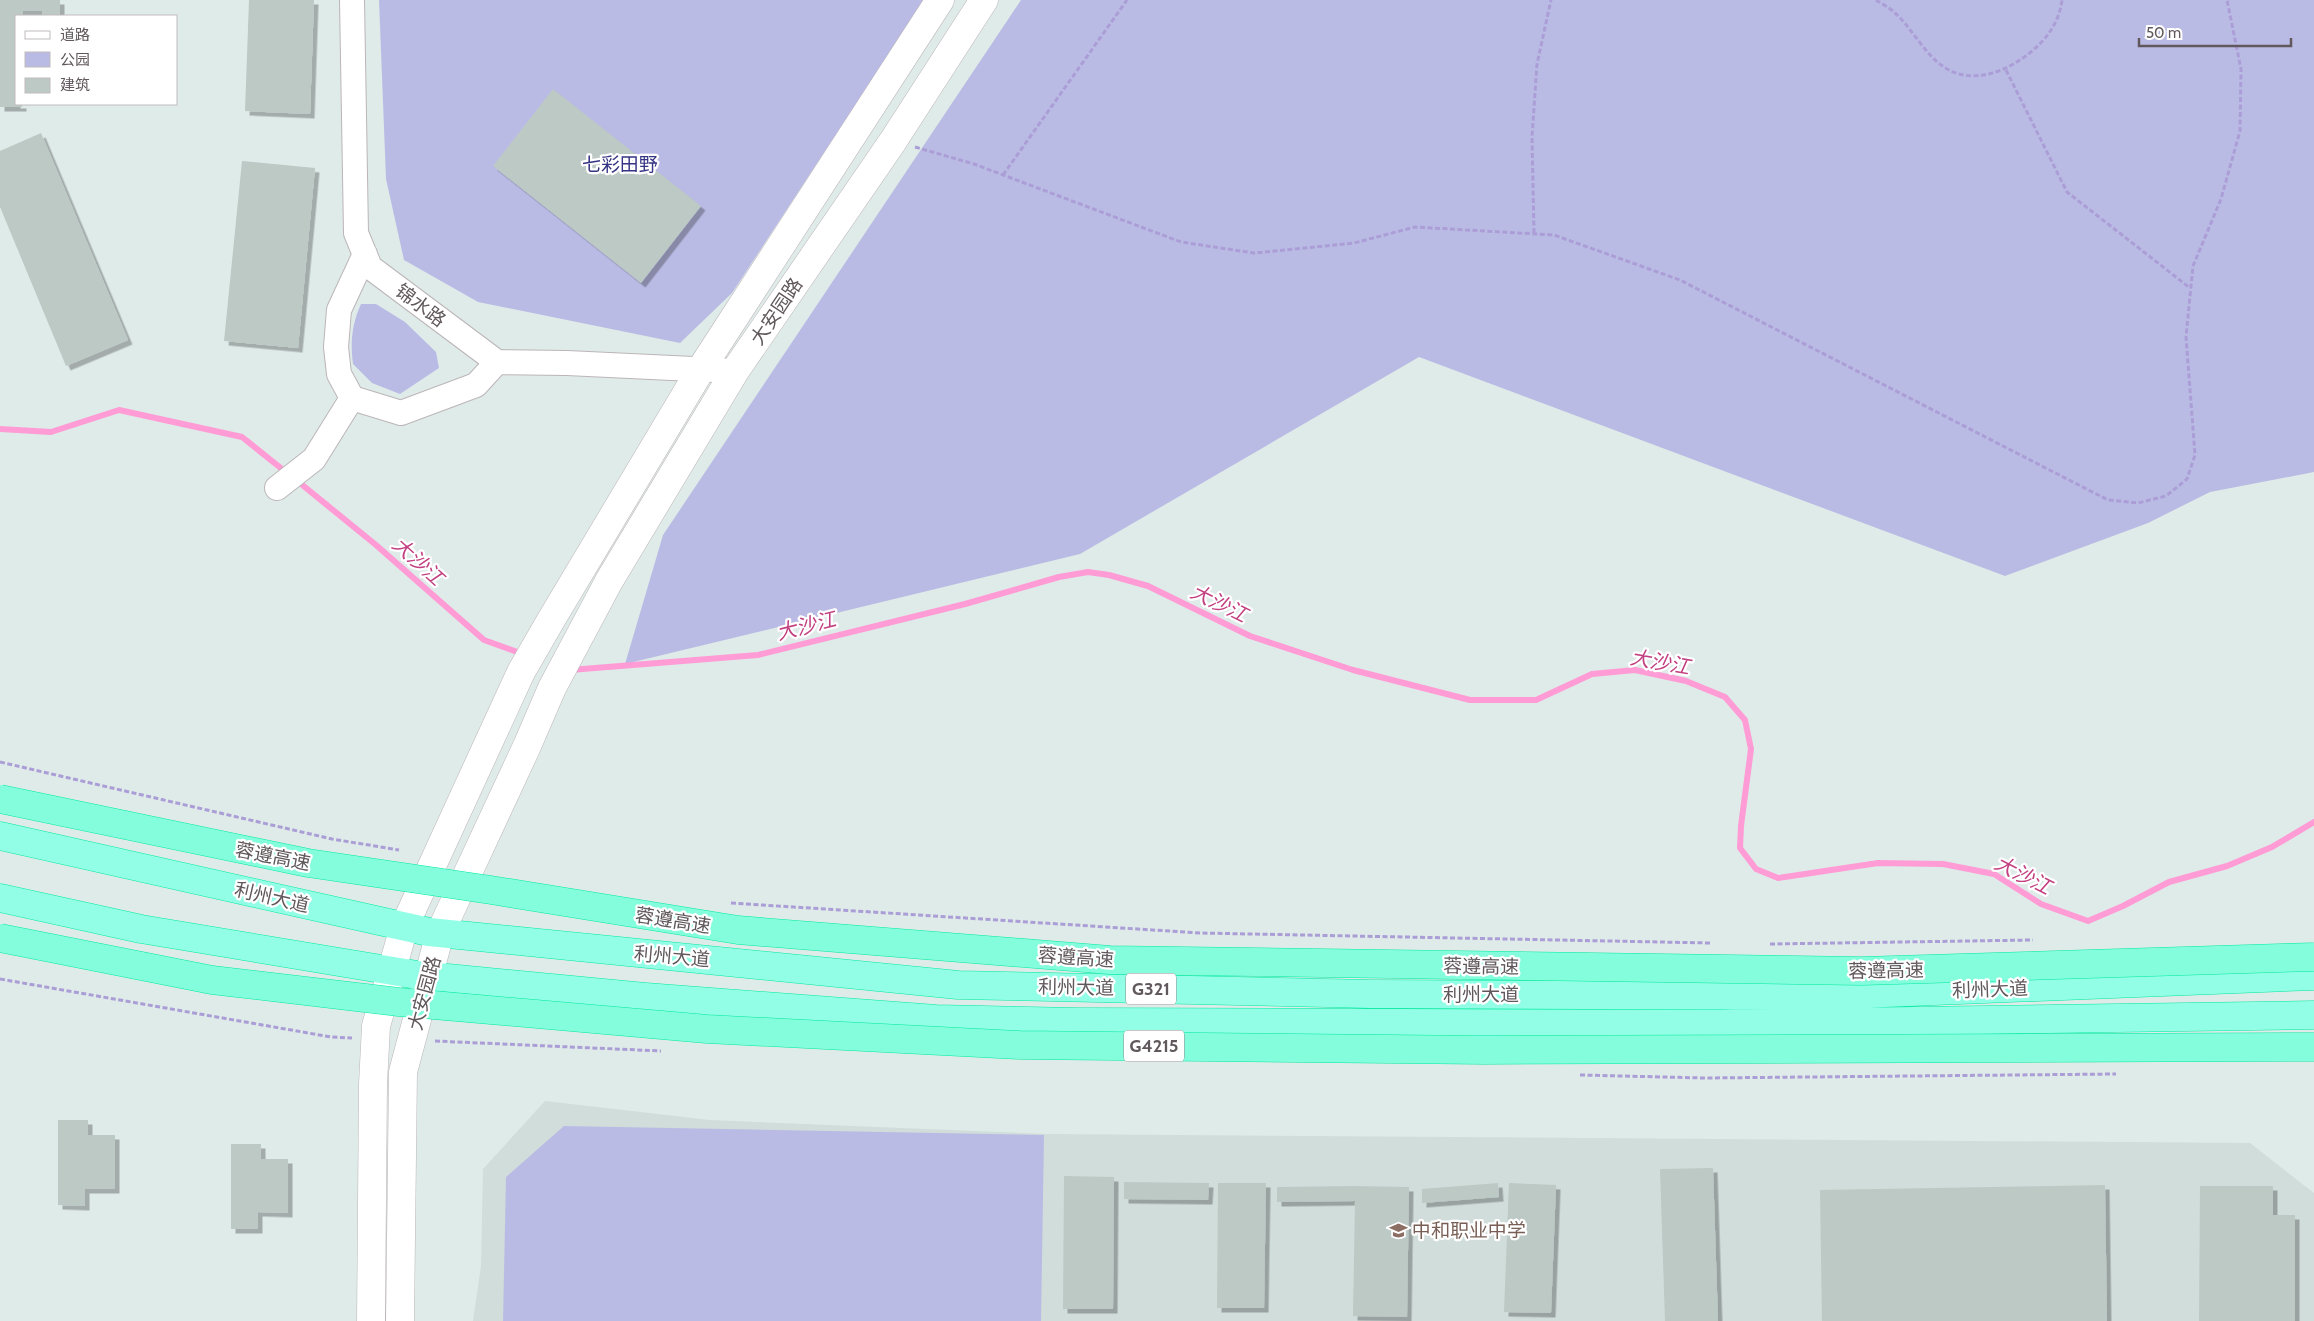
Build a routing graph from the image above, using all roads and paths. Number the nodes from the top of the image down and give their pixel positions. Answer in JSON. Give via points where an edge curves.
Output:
{"nodes":[{"id":1,"x":352,"y":0,"type":"edge"},
{"id":2,"x":940,"y":0,"type":"edge"},
{"id":3,"x":984,"y":0,"type":"edge"},
{"id":4,"x":1127,"y":0,"type":"edge"},
{"id":5,"x":1551,"y":0,"type":"edge"},
{"id":6,"x":1876,"y":0,"type":"edge"},
{"id":7,"x":2062,"y":0,"type":"edge"},
{"id":8,"x":2227,"y":0,"type":"edge"},
{"id":9,"x":2006,"y":70,"type":"junction"},
{"id":10,"x":893,"y":141,"type":"junction"},
{"id":11,"x":1003,"y":175,"type":"junction"},
{"id":12,"x":1534,"y":234,"type":"junction"},
{"id":13,"x":365,"y":254,"type":"junction"},
{"id":14,"x":2191,"y":289,"type":"junction"},
{"id":15,"x":497,"y":362,"type":"junction"},
{"id":16,"x":701,"y":369,"type":"junction"},
{"id":17,"x":735,"y":371,"type":"junction"},
{"id":18,"x":352,"y":398,"type":"junction"},
{"id":19,"x":277,"y":488,"type":"dead end"},
{"id":20,"x":0,"y":762,"type":"edge"},
{"id":21,"x":0,"y":799,"type":"edge"},
{"id":22,"x":0,"y":836,"type":"edge"},
{"id":23,"x":438,"y":857,"type":"junction"},
{"id":24,"x":0,"y":898,"type":"edge"},
{"id":25,"x":724,"y":902,"type":"dead end"},
{"id":26,"x":404,"y":927,"type":"junction"},
{"id":27,"x":440,"y":934,"type":"junction"},
{"id":28,"x":0,"y":938,"type":"edge"},
{"id":29,"x":2039,"y":940,"type":"dead end"},
{"id":30,"x":1714,"y":943,"type":"dead end"},
{"id":31,"x":1763,"y":944,"type":"dead end"},
{"id":32,"x":2314,"y":957,"type":"edge"},
{"id":33,"x":392,"y":971,"type":"junction"},
{"id":34,"x":2314,"y":976,"type":"edge"},
{"id":35,"x":428,"y":977,"type":"junction"},
{"id":36,"x":2314,"y":1015,"type":"edge"},
{"id":37,"x":2314,"y":1047,"type":"edge"},
{"id":38,"x":371,"y":1321,"type":"edge"},
{"id":39,"x":400,"y":1321,"type":"edge"}],
"edges":[{"from":1,"to":13,"type":"street","name":"锦水路","via":[[356,234]]},
{"from":2,"to":16,"type":"street"},
{"from":3,"to":10,"type":"street","name":"大安园路"},
{"from":4,"to":11,"type":"path"},
{"from":5,"to":12,"type":"path","via":[[1537,64],[1532,137]]},
{"from":6,"to":9,"type":"path","via":[[1895,12],[1943,67],[1961,74],[1984,76]]},
{"from":7,"to":9,"type":"path","via":[[2060,15],[2039,47]]},
{"from":8,"to":14,"type":"path","via":[[2241,69],[2240,131],[2221,199],[2193,266]]},
{"from":9,"to":14,"type":"path","via":[[2067,192]]},
{"from":10,"to":11,"type":"path"},
{"from":10,"to":17,"type":"street","name":"大安园路"},
{"from":11,"to":12,"type":"path","via":[[1181,242],[1254,253],[1354,243],[1415,227]]},
{"from":12,"to":14,"type":"path","via":[[1554,235],[1680,280],[2108,500],[2138,503],[2166,496],[2187,479],[2195,455],[2186,337]]},
{"from":13,"to":15,"type":"street","name":"锦水路","via":[[370,267]]},
{"from":13,"to":18,"type":"street","via":[[339,310],[338,319],[336,347],[339,374]]},
{"from":15,"to":16,"type":"street"},
{"from":15,"to":18,"type":"street","via":[[476,385],[401,413]]},
{"from":16,"to":17,"type":"street"},
{"from":16,"to":23,"type":"street","via":[[521,672]]},
{"from":17,"to":27,"type":"street","name":"大安园路","via":[[609,580],[552,688]]},
{"from":18,"to":19,"type":"street","via":[[314,459]]},
{"from":20,"to":23,"type":"path","via":[[332,839]]},
{"from":21,"to":32,"type":"highway","name":"蓉遵高速","bridge":true,"via":[[308,864],[738,930],[1110,960],[1862,971]]},
{"from":22,"to":26,"type":"highway","name":"利州大道","number":"G321"},
{"from":23,"to":26,"type":"street"},
{"from":24,"to":33,"type":"highway","name":"利州大道","number":"G321","via":[[141,929]]},
{"from":25,"to":30,"type":"path","via":[[1200,933]]},
{"from":26,"to":27,"type":"highway","name":"利州大道","number":"G321"},
{"from":26,"to":33,"type":"street"},
{"from":27,"to":34,"type":"highway","name":"利州大道","number":"G321","via":[[958,985],[1371,994],[1810,996]]},
{"from":27,"to":35,"type":"street","name":"大安园路"},
{"from":28,"to":37,"type":"highway","number":"G4215","bridge":true,"via":[[212,980],[399,1002],[707,1029],[1020,1045],[1513,1050]]},
{"from":29,"to":31,"type":"path"},
{"from":33,"to":35,"type":"highway","name":"利州大道","number":"G321"},
{"from":33,"to":38,"type":"street","via":[[376,1026]]},
{"from":35,"to":36,"type":"highway","name":"利州大道","number":"G321","via":[[936,1019],[1067,1022],[1720,1024]]},
{"from":35,"to":39,"type":"street","name":"大安园路","via":[[403,1072]]}]}
